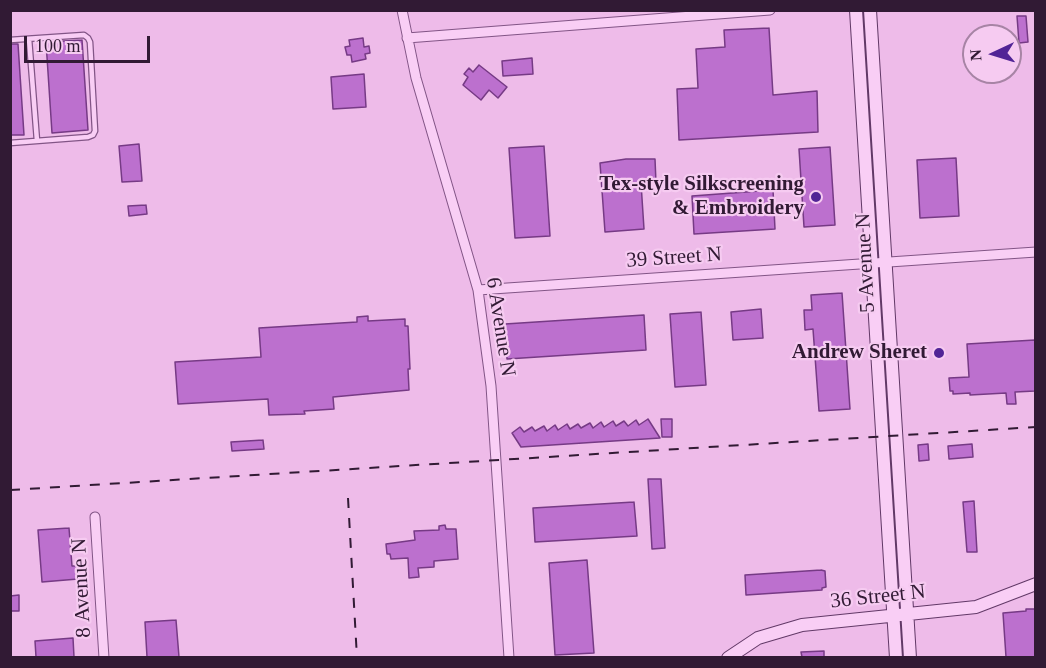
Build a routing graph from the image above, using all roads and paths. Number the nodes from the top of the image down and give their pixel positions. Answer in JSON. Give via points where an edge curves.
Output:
{"nodes":[{"id":1,"x":402,"y":10,"type":"edge"},
{"id":2,"x":770,"y":10,"type":"edge"},
{"id":3,"x":856,"y":10,"type":"edge"},
{"id":4,"x":870,"y":10,"type":"edge"},
{"id":5,"x":406,"y":38,"type":"junction"},
{"id":6,"x":29,"y":39,"type":"junction"},
{"id":7,"x":10,"y":40,"type":"edge"},
{"id":8,"x":37,"y":141,"type":"junction"},
{"id":9,"x":10,"y":142,"type":"edge"},
{"id":10,"x":1035,"y":252,"type":"edge"},
{"id":11,"x":886,"y":262,"type":"junction"},
{"id":12,"x":872,"y":263,"type":"junction"},
{"id":13,"x":478,"y":290,"type":"junction"},
{"id":14,"x":95,"y":517,"type":"dead end"},
{"id":15,"x":1035,"y":584,"type":"edge"},
{"id":16,"x":907,"y":613,"type":"junction"},
{"id":17,"x":893,"y":615,"type":"junction"},
{"id":18,"x":104,"y":657,"type":"edge"},
{"id":19,"x":509,"y":657,"type":"edge"},
{"id":20,"x":728,"y":657,"type":"edge"},
{"id":21,"x":896,"y":657,"type":"edge"},
{"id":22,"x":910,"y":657,"type":"edge"}],
"edges":[{"from":1,"to":5,"type":"street","name":"6 Avenue N"},
{"from":2,"to":5,"type":"street"},
{"from":3,"to":12,"type":"main road","name":"5 Avenue N"},
{"from":4,"to":11,"type":"main road","name":"5 Avenue N"},
{"from":5,"to":13,"type":"street","name":"6 Avenue N"},
{"from":6,"to":7,"type":"lane"},
{"from":6,"to":8,"type":"lane"},
{"from":6,"to":8,"type":"lane","via":[[84,35],[90,42],[93,135]]},
{"from":8,"to":9,"type":"lane"},
{"from":10,"to":11,"type":"street"},
{"from":11,"to":12,"type":"street","name":"39 Street N"},
{"from":11,"to":16,"type":"main road","name":"5 Avenue N"},
{"from":12,"to":13,"type":"street","name":"39 Street N"},
{"from":12,"to":17,"type":"main road","name":"5 Avenue N"},
{"from":13,"to":19,"type":"street","name":"6 Avenue N","via":[[492,386]]},
{"from":14,"to":18,"type":"street","name":"8 Avenue N"},
{"from":15,"to":16,"type":"main road","name":"36 Street N","via":[[976,607]]},
{"from":16,"to":17,"type":"main road","name":"36 Street N"},
{"from":16,"to":22,"type":"main road","name":"5 Avenue N"},
{"from":17,"to":20,"type":"main road","name":"36 Street N","via":[[802,625],[758,638]]},
{"from":17,"to":21,"type":"main road","name":"5 Avenue N"}]}
